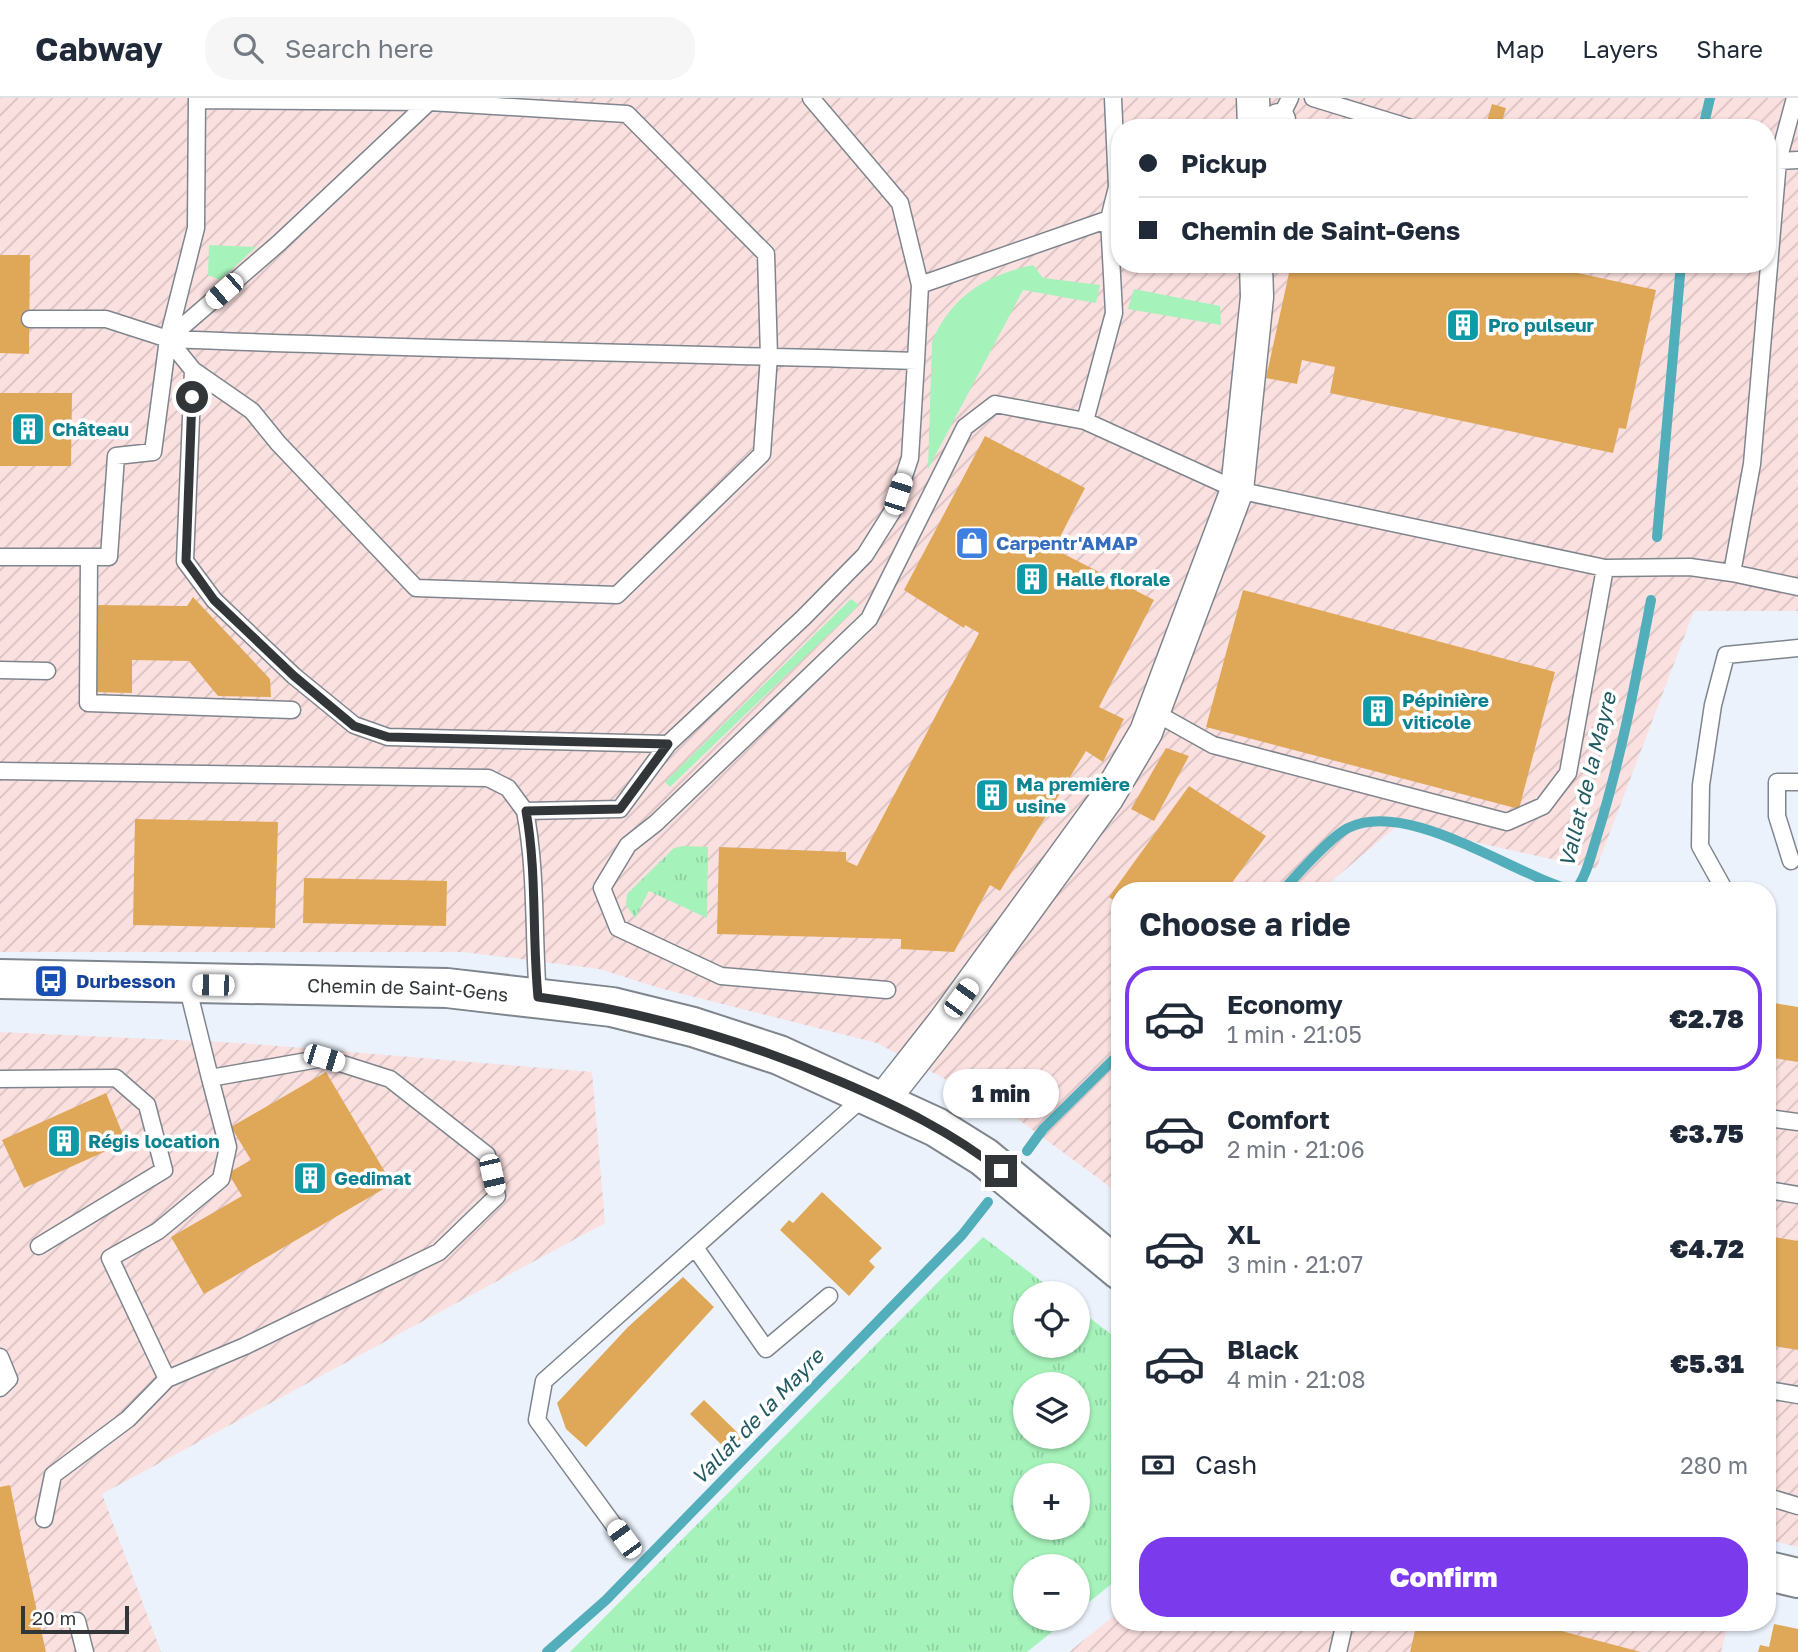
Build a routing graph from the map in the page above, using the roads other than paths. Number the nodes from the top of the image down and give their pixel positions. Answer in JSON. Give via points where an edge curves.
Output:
{"nodes":[{"id":1,"x":811,"y":98,"type":"edge"},
{"id":2,"x":1114,"y":98,"type":"edge"},
{"id":3,"x":1253,"y":98,"type":"edge"},
{"id":4,"x":1313,"y":98,"type":"edge"},
{"id":5,"x":1795,"y":98,"type":"edge"},
{"id":6,"x":197,"y":99,"type":"edge"},
{"id":7,"x":429,"y":102,"type":"junction"},
{"id":8,"x":1274,"y":118,"type":"edge"},
{"id":9,"x":1115,"y":119,"type":"edge"},
{"id":10,"x":1382,"y":119,"type":"edge"},
{"id":11,"x":1798,"y":160,"type":"edge"},
{"id":12,"x":1778,"y":161,"type":"junction"},
{"id":13,"x":1776,"y":184,"type":"edge"},
{"id":14,"x":1111,"y":211,"type":"edge"},
{"id":15,"x":1109,"y":219,"type":"junction"},
{"id":16,"x":1111,"y":257,"type":"edge"},
{"id":17,"x":1112,"y":273,"type":"edge"},
{"id":18,"x":1256,"y":273,"type":"edge"},
{"id":19,"x":1768,"y":273,"type":"edge"},
{"id":20,"x":920,"y":285,"type":"junction"},
{"id":21,"x":30,"y":320,"type":"dead end"},
{"id":22,"x":168,"y":339,"type":"junction"},
{"id":23,"x":769,"y":356,"type":"junction"},
{"id":24,"x":916,"y":361,"type":"junction"},
{"id":25,"x":193,"y":370,"type":"junction"},
{"id":26,"x":1085,"y":421,"type":"junction"},
{"id":27,"x":1237,"y":490,"type":"junction"},
{"id":28,"x":0,"y":557,"type":"edge"},
{"id":29,"x":89,"y":557,"type":"junction"},
{"id":30,"x":1605,"y":568,"type":"junction"},
{"id":31,"x":1732,"y":573,"type":"junction"},
{"id":32,"x":1798,"y":587,"type":"edge"},
{"id":33,"x":1798,"y":648,"type":"edge"},
{"id":34,"x":0,"y":670,"type":"edge"},
{"id":35,"x":47,"y":671,"type":"dead end"},
{"id":36,"x":292,"y":710,"type":"dead end"},
{"id":37,"x":1154,"y":712,"type":"junction"},
{"id":38,"x":668,"y":744,"type":"junction"},
{"id":39,"x":0,"y":771,"type":"edge"},
{"id":40,"x":1798,"y":782,"type":"edge"},
{"id":41,"x":526,"y":811,"type":"junction"},
{"id":42,"x":1791,"y":861,"type":"dead end"},
{"id":43,"x":1720,"y":882,"type":"edge"},
{"id":44,"x":0,"y":979,"type":"edge"},
{"id":45,"x":187,"y":985,"type":"junction"},
{"id":46,"x":887,"y":990,"type":"dead end"},
{"id":47,"x":538,"y":997,"type":"junction"},
{"id":48,"x":210,"y":1078,"type":"junction"},
{"id":49,"x":0,"y":1079,"type":"edge"},
{"id":50,"x":875,"y":1096,"type":"junction"},
{"id":51,"x":1776,"y":1119,"type":"edge"},
{"id":52,"x":1798,"y":1122,"type":"edge"},
{"id":53,"x":1776,"y":1191,"type":"edge"},
{"id":54,"x":1798,"y":1195,"type":"edge"},
{"id":55,"x":39,"y":1246,"type":"dead end"},
{"id":56,"x":696,"y":1249,"type":"junction"},
{"id":57,"x":1111,"y":1263,"type":"edge"},
{"id":58,"x":829,"y":1296,"type":"dead end"},
{"id":59,"x":0,"y":1356,"type":"edge"},
{"id":60,"x":167,"y":1379,"type":"junction"},
{"id":61,"x":0,"y":1388,"type":"edge"},
{"id":62,"x":1776,"y":1392,"type":"edge"},
{"id":63,"x":1798,"y":1395,"type":"edge"},
{"id":64,"x":1776,"y":1499,"type":"edge"},
{"id":65,"x":1798,"y":1506,"type":"edge"},
{"id":66,"x":44,"y":1520,"type":"dead end"},
{"id":67,"x":624,"y":1539,"type":"dead end"},
{"id":68,"x":1776,"y":1573,"type":"edge"},
{"id":69,"x":1798,"y":1578,"type":"edge"},
{"id":70,"x":78,"y":1621,"type":"dead end"},
{"id":71,"x":1343,"y":1631,"type":"edge"},
{"id":72,"x":85,"y":1652,"type":"edge"},
{"id":73,"x":1338,"y":1652,"type":"edge"}],
"edges":[{"from":1,"to":20,"type":"lane","via":[[900,203]]},
{"from":2,"to":9,"type":"lane"},
{"from":3,"to":8,"type":"street"},
{"from":4,"to":10,"type":"lane"},
{"from":5,"to":12,"type":"lane"},
{"from":6,"to":7,"type":"lane"},
{"from":6,"to":22,"type":"lane","via":[[196,228]]},
{"from":7,"to":22,"type":"lane","via":[[279,243]]},
{"from":7,"to":23,"type":"lane","via":[[627,114],[766,254]]},
{"from":11,"to":12,"type":"lane"},
{"from":12,"to":13,"type":"lane"},
{"from":14,"to":15,"type":"lane"},
{"from":15,"to":16,"type":"lane"},
{"from":15,"to":20,"type":"lane"},
{"from":17,"to":26,"type":"lane","via":[[1114,313]]},
{"from":18,"to":27,"type":"street"},
{"from":19,"to":31,"type":"lane","via":[[1752,464]]},
{"from":20,"to":24,"type":"lane"},
{"from":21,"to":22,"type":"lane","via":[[106,320]]},
{"from":22,"to":23,"type":"lane"},
{"from":22,"to":25,"type":"lane"},
{"from":22,"to":29,"type":"lane","via":[[153,452],[116,456],[109,557]]},
{"from":23,"to":24,"type":"lane"},
{"from":23,"to":25,"type":"lane","via":[[762,454],[617,595],[416,588],[253,411]]},
{"from":24,"to":38,"type":"lane","via":[[909,458],[892,512],[866,555]]},
{"from":25,"to":38,"type":"lane","via":[[186,561],[214,600],[354,726],[388,737]]},
{"from":26,"to":27,"type":"lane"},
{"from":26,"to":46,"type":"lane","via":[[995,404],[965,427],[869,620],[628,845],[602,888],[618,928],[721,976]]},
{"from":27,"to":30,"type":"lane"},
{"from":27,"to":37,"type":"street"},
{"from":28,"to":29,"type":"lane"},
{"from":29,"to":36,"type":"lane","via":[[88,703]]},
{"from":30,"to":31,"type":"lane","via":[[1690,567]]},
{"from":30,"to":37,"type":"lane","via":[[1568,773],[1543,806],[1507,822],[1213,745]]},
{"from":31,"to":32,"type":"lane"},
{"from":33,"to":43,"type":"lane","via":[[1726,655],[1701,785],[1700,846]]},
{"from":34,"to":35,"type":"lane"},
{"from":37,"to":50,"type":"street","via":[[1107,798],[945,1021]]},
{"from":38,"to":41,"type":"lane","via":[[620,809]]},
{"from":39,"to":41,"type":"lane","via":[[488,778],[508,788]]},
{"from":40,"to":42,"type":"lane","via":[[1777,782],[1777,816]]},
{"from":41,"to":47,"type":"lane","via":[[533,851],[532,933]]},
{"from":44,"to":45,"type":"main road","name":"Chemin de Saint-Gens"},
{"from":45,"to":47,"type":"main road","name":"Chemin de Saint-Gens","via":[[447,988]]},
{"from":45,"to":48,"type":"lane"},
{"from":47,"to":50,"type":"main road","name":"Chemin de Saint-Gens","via":[[612,1007],[693,1027],[779,1055]]},
{"from":48,"to":60,"type":"lane","via":[[228,1147],[221,1179],[158,1231],[110,1258]]},
{"from":48,"to":60,"type":"lane","via":[[324,1058],[390,1079],[488,1155],[497,1196],[439,1252]]},
{"from":49,"to":55,"type":"lane","via":[[116,1078],[147,1105],[164,1170]]},
{"from":50,"to":56,"type":"lane"},
{"from":50,"to":57,"type":"main road","name":"Chemin de Saint-Gens","via":[[984,1157]]},
{"from":51,"to":52,"type":"lane"},
{"from":53,"to":54,"type":"lane"},
{"from":56,"to":58,"type":"lane","via":[[766,1349]]},
{"from":56,"to":67,"type":"lane","via":[[544,1381],[537,1420]]},
{"from":59,"to":61,"type":"lane","via":[[9,1379]]},
{"from":60,"to":66,"type":"lane","via":[[128,1419],[53,1475]]},
{"from":62,"to":63,"type":"lane"},
{"from":64,"to":65,"type":"lane"},
{"from":68,"to":69,"type":"main road"},
{"from":70,"to":72,"type":"lane"},
{"from":71,"to":73,"type":"lane"}]}
